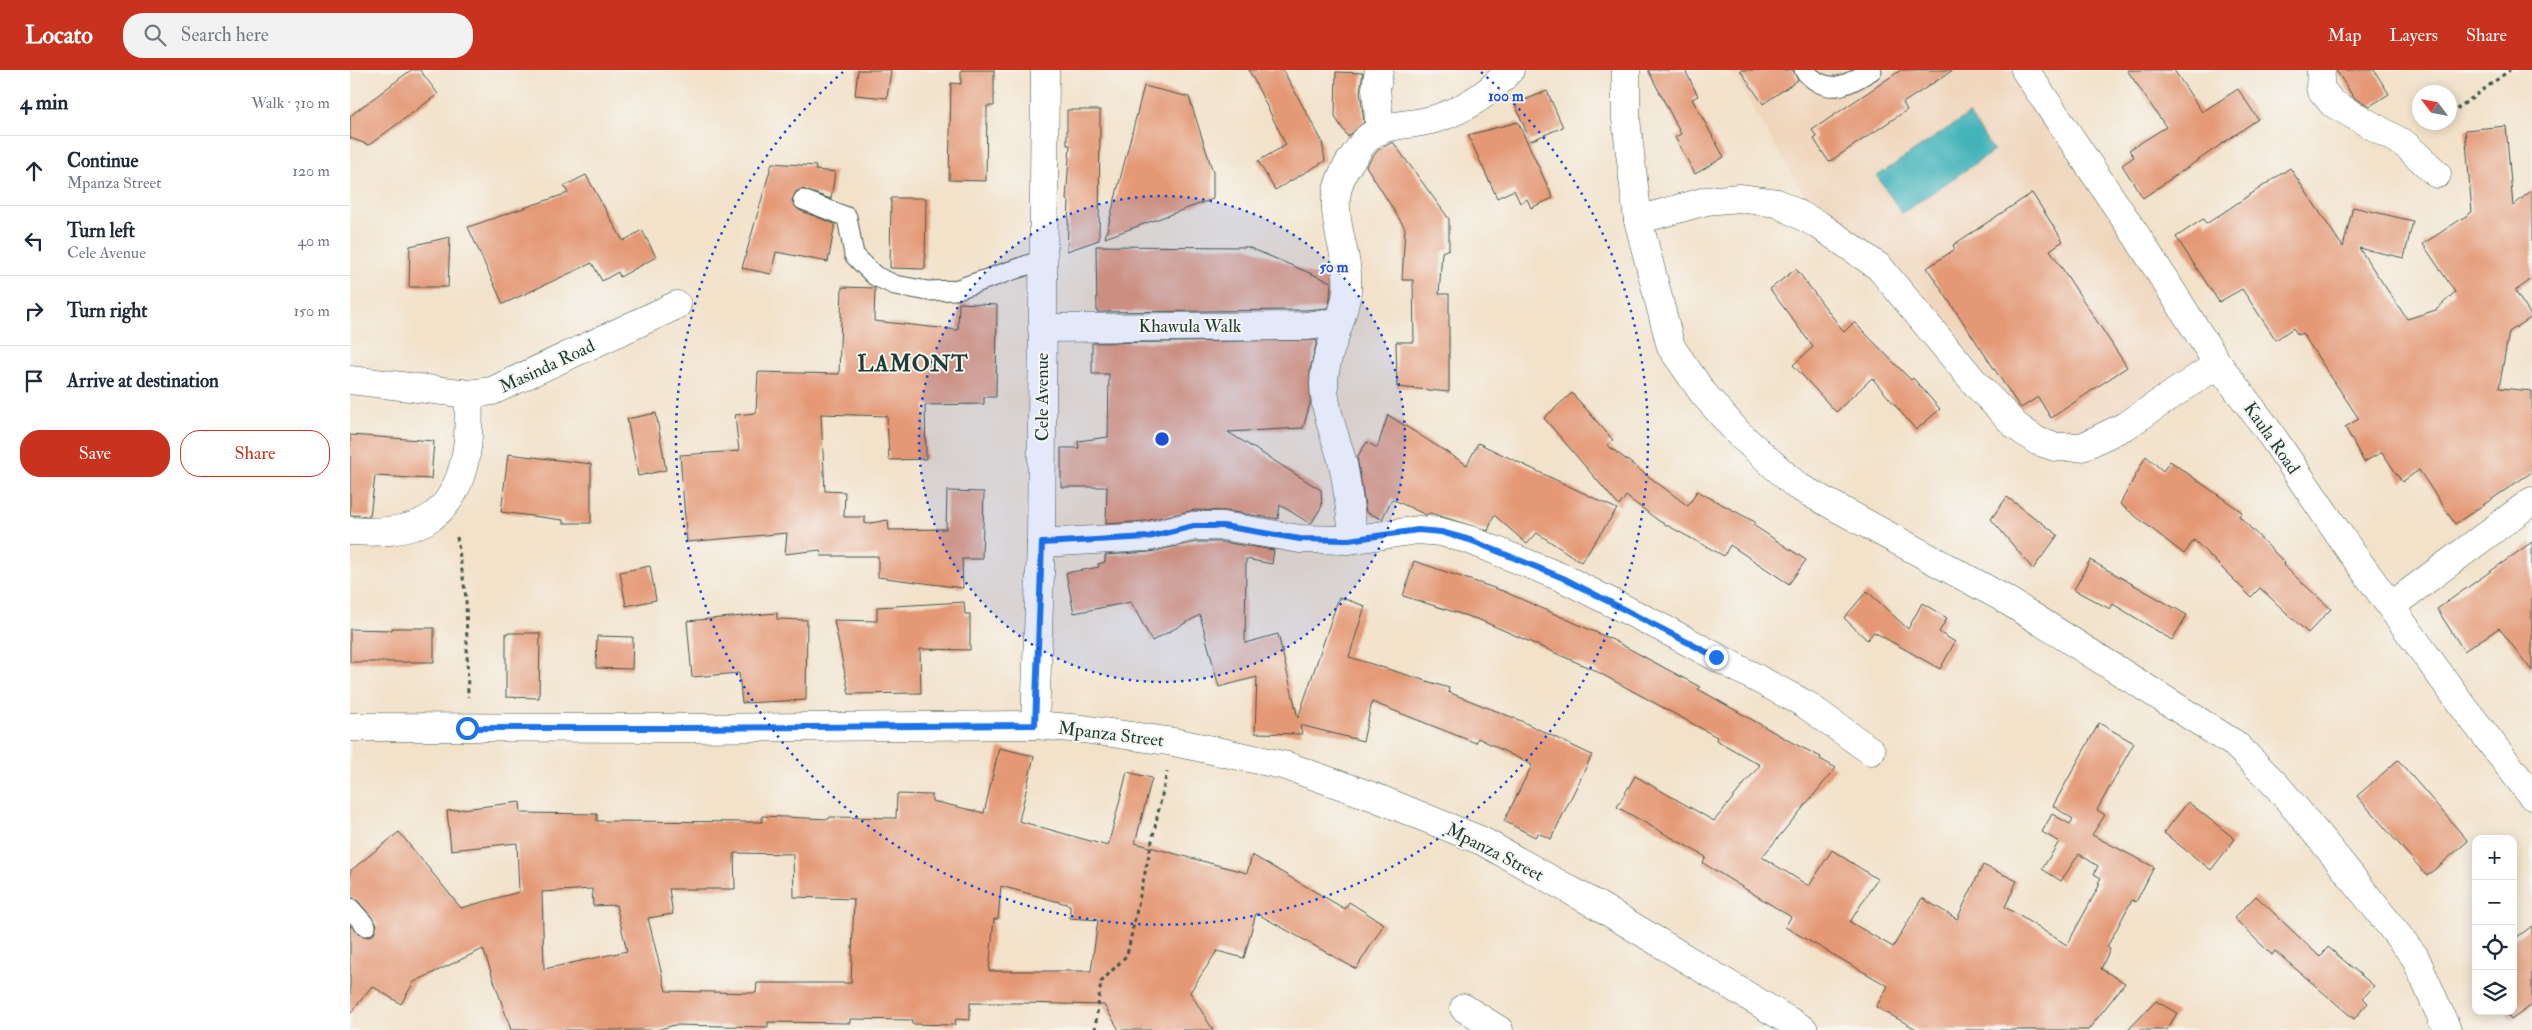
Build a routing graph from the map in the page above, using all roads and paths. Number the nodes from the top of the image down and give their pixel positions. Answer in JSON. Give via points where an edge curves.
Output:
{"nodes":[{"id":1,"x":1045,"y":70,"type":"edge"},
{"id":2,"x":1379,"y":70,"type":"edge"},
{"id":3,"x":1510,"y":70,"type":"edge"},
{"id":4,"x":1626,"y":70,"type":"edge"},
{"id":5,"x":1804,"y":70,"type":"edge"},
{"id":6,"x":1872,"y":70,"type":"edge"},
{"id":7,"x":2025,"y":70,"type":"edge"},
{"id":8,"x":2321,"y":70,"type":"edge"},
{"id":9,"x":2510,"y":70,"type":"edge"},
{"id":10,"x":2457,"y":109,"type":"edge"},
{"id":11,"x":1380,"y":129,"type":"junction"},
{"id":12,"x":2437,"y":174,"type":"dead end"},
{"id":13,"x":803,"y":200,"type":"dead end"},
{"id":14,"x":1638,"y":220,"type":"junction"},
{"id":15,"x":1042,"y":260,"type":"junction"},
{"id":16,"x":677,"y":305,"type":"dead end"},
{"id":17,"x":1338,"y":322,"type":"junction"},
{"id":18,"x":1042,"y":328,"type":"junction"},
{"id":19,"x":2218,"y":364,"type":"junction"},
{"id":20,"x":350,"y":380,"type":"edge"},
{"id":21,"x":469,"y":394,"type":"junction"},
{"id":22,"x":2532,"y":501,"type":"edge"},
{"id":23,"x":444,"y":506,"type":"junction"},
{"id":24,"x":350,"y":531,"type":"edge"},
{"id":25,"x":1354,"y":539,"type":"junction"},
{"id":26,"x":1042,"y":543,"type":"junction"},
{"id":27,"x":2390,"y":606,"type":"junction"},
{"id":28,"x":1035,"y":725,"type":"junction"},
{"id":29,"x":350,"y":728,"type":"edge"},
{"id":30,"x":467,"y":728,"type":"junction"},
{"id":31,"x":1174,"y":742,"type":"junction"},
{"id":32,"x":1870,"y":751,"type":"dead end"},
{"id":33,"x":2532,"y":796,"type":"edge"},
{"id":34,"x":350,"y":908,"type":"edge"},
{"id":35,"x":366,"y":926,"type":"dead end"},
{"id":36,"x":1464,"y":1008,"type":"dead end"},
{"id":37,"x":1095,"y":1030,"type":"edge"},
{"id":38,"x":1499,"y":1030,"type":"edge"},
{"id":39,"x":1804,"y":1030,"type":"edge"},
{"id":40,"x":2448,"y":1030,"type":"edge"}],
"edges":[{"from":1,"to":15,"type":"street","name":"Cele Avenue"},
{"from":2,"to":11,"type":"street","via":[[1376,89]]},
{"from":3,"to":11,"type":"street","via":[[1490,90],[1467,105],[1434,119]]},
{"from":4,"to":14,"type":"street","via":[[1626,119]]},
{"from":5,"to":6,"type":"lane","via":[[1814,81],[1831,88],[1853,82]]},
{"from":7,"to":19,"type":"street","name":"Kaula Road"},
{"from":8,"to":12,"type":"street","via":[[2320,88],[2332,103],[2406,145]]},
{"from":9,"to":10,"type":"path"},
{"from":11,"to":17,"type":"street","via":[[1357,152],[1341,175],[1336,190],[1347,293]]},
{"from":13,"to":15,"type":"lane","via":[[847,218],[854,255],[875,276],[895,285],[928,291],[955,290]]},
{"from":14,"to":19,"type":"street","via":[[1706,202],[1739,198],[1777,203],[1819,225],[1879,267],[1976,384],[2016,426],[2037,441],[2055,447],[2082,447],[2128,425]]},
{"from":14,"to":40,"type":"street","via":[[1670,347],[1702,393],[1739,434],[1797,486],[2003,598],[2235,744],[2288,800],[2415,958]]},
{"from":15,"to":18,"type":"street","name":"Cele Avenue"},
{"from":16,"to":21,"type":"street","name":"Masinda Road","via":[[514,382],[492,391]]},
{"from":17,"to":18,"type":"street","name":"Khawula Walk","via":[[1306,326]]},
{"from":17,"to":25,"type":"street","via":[[1324,383],[1326,408],[1343,466]]},
{"from":18,"to":26,"type":"street","name":"Cele Avenue"},
{"from":19,"to":27,"type":"street","name":"Kaula Road"},
{"from":20,"to":21,"type":"street","name":"Masinda Road"},
{"from":21,"to":23,"type":"street","via":[[466,458],[458,487]]},
{"from":22,"to":27,"type":"street"},
{"from":23,"to":24,"type":"street","via":[[426,522],[409,530]]},
{"from":23,"to":30,"type":"path","via":[[455,524],[466,598]]},
{"from":25,"to":26,"type":"street","via":[[1300,539],[1223,526],[1194,526],[1148,537]]},
{"from":25,"to":32,"type":"street","via":[[1418,530],[1441,532],[1470,540],[1563,578],[1805,704]]},
{"from":26,"to":28,"type":"street","name":"Cele Avenue"},
{"from":27,"to":33,"type":"street","name":"Kaula Road"},
{"from":28,"to":30,"type":"street","name":"Mpanza Street"},
{"from":28,"to":31,"type":"street","name":"Mpanza Street","via":[[1083,728]]},
{"from":29,"to":30,"type":"street","name":"Mpanza Street"},
{"from":31,"to":37,"type":"path","via":[[1127,955],[1101,982]]},
{"from":31,"to":39,"type":"street","name":"Mpanza Street","via":[[1287,766],[1482,841],[1602,908]]},
{"from":34,"to":35,"type":"lane"},
{"from":36,"to":38,"type":"street"}]}
